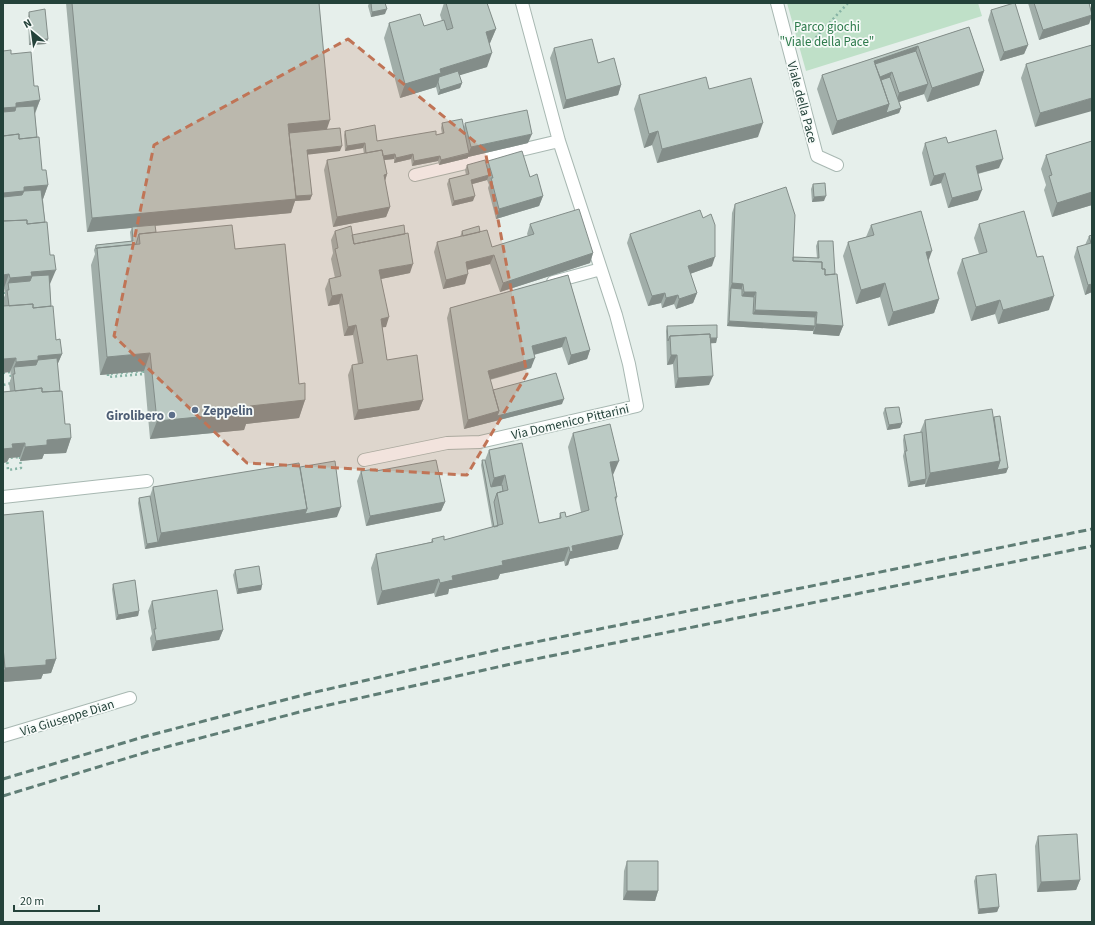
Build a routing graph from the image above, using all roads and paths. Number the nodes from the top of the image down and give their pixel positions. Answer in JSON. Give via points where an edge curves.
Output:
{"nodes":[{"id":1,"x":522,"y":3,"type":"edge"},
{"id":2,"x":777,"y":3,"type":"edge"},
{"id":3,"x":848,"y":3,"type":"edge"},
{"id":4,"x":792,"y":60,"type":"junction"},
{"id":5,"x":559,"y":141,"type":"junction"},
{"id":6,"x":838,"y":166,"type":"dead end"},
{"id":7,"x":415,"y":175,"type":"dead end"},
{"id":8,"x":601,"y":269,"type":"junction"},
{"id":9,"x":542,"y":285,"type":"edge"},
{"id":10,"x":3,"y":288,"type":"edge"},
{"id":11,"x":3,"y":300,"type":"edge"},
{"id":12,"x":3,"y":373,"type":"edge"},
{"id":13,"x":108,"y":374,"type":"joint"},
{"id":14,"x":3,"y":385,"type":"edge"},
{"id":15,"x":364,"y":460,"type":"dead end"},
{"id":16,"x":21,"y":468,"type":"joint"},
{"id":17,"x":147,"y":481,"type":"dead end"},
{"id":18,"x":3,"y":496,"type":"edge"},
{"id":19,"x":130,"y":698,"type":"dead end"},
{"id":20,"x":3,"y":736,"type":"edge"}],
"edges":[{"from":1,"to":5,"type":"street","name":"Via Domenico Pittarini"},
{"from":2,"to":4,"type":"street","name":"Viale della Pace"},
{"from":3,"to":4,"type":"path","via":[[801,54]]},
{"from":4,"to":6,"type":"street","name":"Viale della Pace","via":[[818,156]]},
{"from":5,"to":7,"type":"street"},
{"from":5,"to":8,"type":"street","name":"Via Domenico Pittarini"},
{"from":8,"to":9,"type":"street"},
{"from":8,"to":15,"type":"street","name":"Via Domenico Pittarini","via":[[629,364],[637,406],[480,442],[447,443]]},
{"from":10,"to":11,"type":"path","via":[[6,300]]},
{"from":12,"to":14,"type":"path","via":[[10,372],[12,384]]},
{"from":13,"to":13,"type":"path","via":[[144,371],[144,374],[108,377]]},
{"from":16,"to":16,"type":"path","via":[[8,470],[7,458],[20,457]]},
{"from":17,"to":18,"type":"street"},
{"from":19,"to":20,"type":"street","name":"Via Giuseppe Dian"}]}
